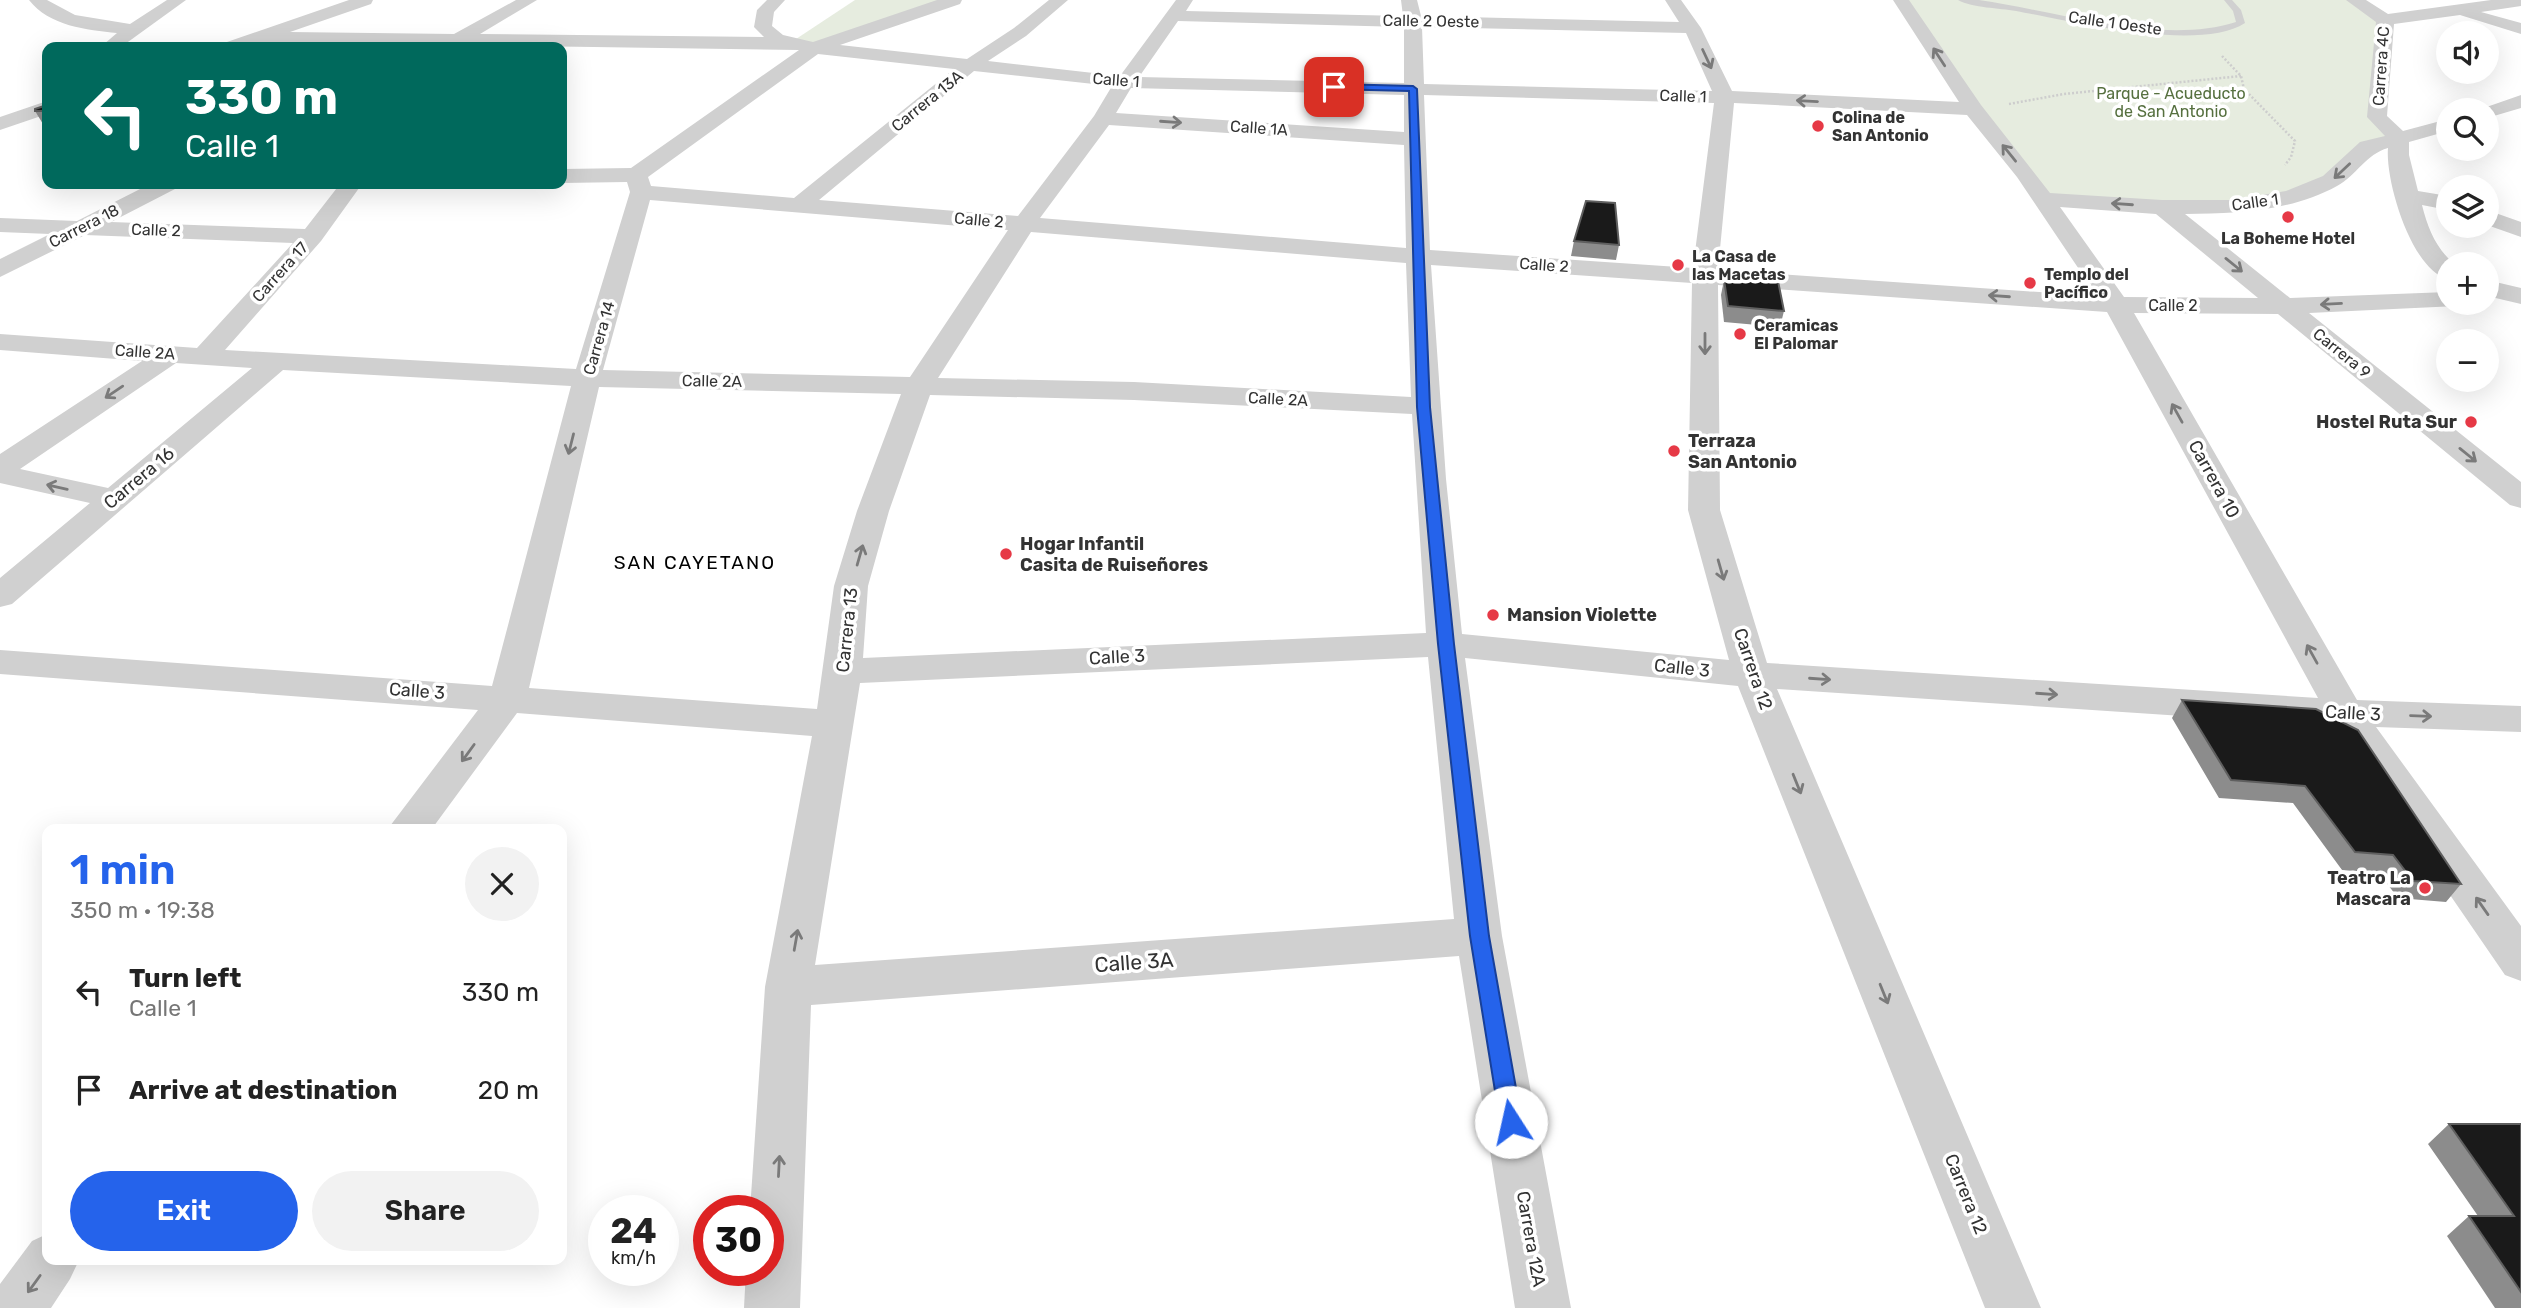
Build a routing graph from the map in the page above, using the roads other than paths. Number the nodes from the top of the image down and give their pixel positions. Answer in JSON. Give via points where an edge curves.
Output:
{"nodes":[{"id":1,"x":37,"y":0,"type":"edge"},
{"id":2,"x":178,"y":0,"type":"edge"},
{"id":3,"x":365,"y":0,"type":"edge"},
{"id":4,"x":529,"y":0,"type":"edge"},
{"id":5,"x":776,"y":0,"type":"edge"},
{"id":6,"x":954,"y":0,"type":"edge"},
{"id":7,"x":1060,"y":0,"type":"edge"},
{"id":8,"x":1672,"y":0,"type":"edge"},
{"id":9,"x":1901,"y":0,"type":"edge"},
{"id":10,"x":1962,"y":0,"type":"edge"},
{"id":11,"x":2228,"y":0,"type":"edge"},
{"id":12,"x":2354,"y":0,"type":"edge"},
{"id":13,"x":2426,"y":0,"type":"edge"},
{"id":14,"x":2521,"y":1,"type":"edge"},
{"id":15,"x":1178,"y":8,"type":"edge"},
{"id":16,"x":2457,"y":9,"type":"junction"},
{"id":17,"x":1411,"y":10,"type":"edge"},
{"id":18,"x":2385,"y":20,"type":"junction"},
{"id":19,"x":1692,"y":28,"type":"junction"},
{"id":20,"x":2521,"y":29,"type":"edge"},
{"id":21,"x":132,"y":30,"type":"junction"},
{"id":22,"x":261,"y":37,"type":"junction"},
{"id":23,"x":115,"y":42,"type":"edge"},
{"id":24,"x":246,"y":42,"type":"edge"},
{"id":25,"x":378,"y":42,"type":"edge"},
{"id":26,"x":454,"y":42,"type":"edge"},
{"id":27,"x":790,"y":43,"type":"junction"},
{"id":28,"x":567,"y":44,"type":"edge"},
{"id":29,"x":814,"y":48,"type":"junction"},
{"id":30,"x":969,"y":66,"type":"junction"},
{"id":31,"x":1125,"y":82,"type":"junction"},
{"id":32,"x":1413,"y":89,"type":"junction"},
{"id":33,"x":1725,"y":97,"type":"junction"},
{"id":34,"x":2521,"y":101,"type":"edge"},
{"id":35,"x":2499,"y":108,"type":"edge"},
{"id":36,"x":1973,"y":109,"type":"junction"},
{"id":37,"x":38,"y":110,"type":"edge"},
{"id":38,"x":1103,"y":118,"type":"junction"},
{"id":39,"x":0,"y":124,"type":"edge"},
{"id":40,"x":2436,"y":128,"type":"edge"},
{"id":41,"x":0,"y":132,"type":"edge"},
{"id":42,"x":36,"y":135,"type":"dead end"},
{"id":43,"x":2399,"y":138,"type":"junction"},
{"id":44,"x":1415,"y":139,"type":"junction"},
{"id":45,"x":567,"y":176,"type":"edge"},
{"id":46,"x":639,"y":183,"type":"junction"},
{"id":47,"x":157,"y":189,"type":"edge"},
{"id":48,"x":347,"y":189,"type":"edge"},
{"id":49,"x":2410,"y":196,"type":"junction"},
{"id":50,"x":2042,"y":199,"type":"junction"},
{"id":51,"x":2436,"y":201,"type":"edge"},
{"id":52,"x":798,"y":206,"type":"junction"},
{"id":53,"x":2162,"y":207,"type":"junction"},
{"id":54,"x":2499,"y":222,"type":"edge"},
{"id":55,"x":1024,"y":224,"type":"junction"},
{"id":56,"x":0,"y":225,"type":"edge"},
{"id":57,"x":82,"y":227,"type":"junction"},
{"id":58,"x":2521,"y":230,"type":"edge"},
{"id":59,"x":312,"y":236,"type":"junction"},
{"id":60,"x":1419,"y":257,"type":"junction"},
{"id":61,"x":2436,"y":259,"type":"edge"},
{"id":62,"x":0,"y":269,"type":"edge"},
{"id":63,"x":2436,"y":272,"type":"edge"},
{"id":64,"x":1705,"y":276,"type":"junction"},
{"id":65,"x":2499,"y":291,"type":"edge"},
{"id":66,"x":2521,"y":297,"type":"edge"},
{"id":67,"x":2499,"y":298,"type":"edge"},
{"id":68,"x":2436,"y":300,"type":"edge"},
{"id":69,"x":2385,"y":301,"type":"junction"},
{"id":70,"x":2116,"y":304,"type":"junction"},
{"id":71,"x":2284,"y":306,"type":"junction"},
{"id":72,"x":0,"y":342,"type":"edge"},
{"id":73,"x":171,"y":354,"type":"junction"},
{"id":74,"x":204,"y":357,"type":"junction"},
{"id":75,"x":278,"y":360,"type":"junction"},
{"id":76,"x":587,"y":378,"type":"junction"},
{"id":77,"x":918,"y":387,"type":"junction"},
{"id":78,"x":1424,"y":407,"type":"junction"},
{"id":79,"x":0,"y":468,"type":"edge"},
{"id":80,"x":0,"y":474,"type":"edge"},
{"id":81,"x":2521,"y":498,"type":"edge"},
{"id":82,"x":114,"y":499,"type":"junction"},
{"id":83,"x":0,"y":596,"type":"edge"},
{"id":84,"x":1446,"y":644,"type":"junction"},
{"id":85,"x":0,"y":662,"type":"edge"},
{"id":86,"x":844,"y":671,"type":"junction"},
{"id":87,"x":1752,"y":675,"type":"junction"},
{"id":88,"x":508,"y":698,"type":"junction"},
{"id":89,"x":2345,"y":713,"type":"junction"},
{"id":90,"x":2521,"y":719,"type":"edge"},
{"id":91,"x":833,"y":724,"type":"junction"},
{"id":92,"x":413,"y":824,"type":"edge"},
{"id":93,"x":1479,"y":936,"type":"junction"},
{"id":94,"x":2521,"y":962,"type":"edge"},
{"id":95,"x":788,"y":987,"type":"junction"},
{"id":96,"x":47,"y":1265,"type":"edge"},
{"id":97,"x":16,"y":1308,"type":"edge"},
{"id":98,"x":772,"y":1308,"type":"edge"},
{"id":99,"x":1543,"y":1308,"type":"edge"},
{"id":100,"x":2013,"y":1308,"type":"edge"}],
"edges":[{"from":1,"to":21,"type":"street","via":[[51,14],[66,19]]},
{"from":2,"to":21,"type":"street"},
{"from":3,"to":22,"type":"street"},
{"from":4,"to":26,"type":"street"},
{"from":5,"to":27,"type":"street","via":[[766,10],[763,27]]},
{"from":6,"to":29,"type":"street"},
{"from":7,"to":30,"type":"street","name":"Carrera 13A"},
{"from":8,"to":19,"type":"street"},
{"from":36,"to":9,"type":"street","name":"Carrera 10","one_way":true},
{"from":10,"to":11,"type":"lane","name":"Calle 1 Oeste","via":[[2101,24],[2203,32],[2229,30],[2241,23]]},
{"from":12,"to":18,"type":"street","name":"Carrera 4C"},
{"from":13,"to":16,"type":"street"},
{"from":14,"to":16,"type":"street"},
{"from":15,"to":17,"type":"street","name":"Calle 2 Oeste"},
{"from":15,"to":31,"type":"street","name":"Carrera 13"},
{"from":16,"to":18,"type":"street"},
{"from":16,"to":20,"type":"street"},
{"from":17,"to":19,"type":"street","name":"Calle 2 Oeste"},
{"from":17,"to":32,"type":"street","name":"Carrera 12A"},
{"from":18,"to":43,"type":"street","name":"Carrera 4C","via":[[2377,117]]},
{"from":19,"to":33,"type":"street","one_way":true},
{"from":21,"to":23,"type":"street"},
{"from":22,"to":24,"type":"street"},
{"from":22,"to":25,"type":"street","name":"Calle 1"},
{"from":27,"to":28,"type":"street","name":"Calle 1"},
{"from":27,"to":29,"type":"street","name":"Calle 1"},
{"from":29,"to":30,"type":"street","name":"Calle 1"},
{"from":29,"to":46,"type":"street"},
{"from":30,"to":31,"type":"street","name":"Calle 1"},
{"from":30,"to":52,"type":"street","name":"Carrera 13A"},
{"from":31,"to":32,"type":"street","name":"Calle 1"},
{"from":31,"to":38,"type":"street","name":"Carrera 13"},
{"from":32,"to":33,"type":"street","name":"Calle 1"},
{"from":32,"to":44,"type":"street","name":"Carrera 12A"},
{"from":36,"to":33,"type":"street","name":"Calle 1","one_way":true},
{"from":33,"to":64,"type":"street","name":"Carrera 12"},
{"from":34,"to":35,"type":"street"},
{"from":50,"to":36,"type":"street","name":"Carrera 10","one_way":true},
{"from":37,"to":39,"type":"street"},
{"from":38,"to":44,"type":"street","name":"Calle 1A","one_way":true},
{"from":38,"to":55,"type":"street","name":"Carrera 13"},
{"from":40,"to":43,"type":"street","name":"Calle 1"},
{"from":41,"to":42,"type":"street"},
{"from":43,"to":49,"type":"street","via":[[2398,155]]},
{"from":43,"to":53,"type":"street","name":"Calle 1","one_way":true,"via":[[2368,147],[2331,181],[2291,197],[2232,207]]},
{"from":44,"to":60,"type":"street","name":"Carrera 12A"},
{"from":45,"to":46,"type":"street","name":"Calle 2"},
{"from":46,"to":52,"type":"street","name":"Calle 2"},
{"from":46,"to":76,"type":"street","name":"Carrera 14"},
{"from":47,"to":57,"type":"street","name":"Carrera 18"},
{"from":48,"to":59,"type":"street","name":"Carrera 17"},
{"from":49,"to":51,"type":"street"},
{"from":49,"to":61,"type":"street","via":[[2416,229]]},
{"from":53,"to":50,"type":"street","name":"Calle 1","one_way":true},
{"from":50,"to":70,"type":"street","name":"Carrera 10"},
{"from":52,"to":55,"type":"street","name":"Calle 2"},
{"from":53,"to":71,"type":"street","name":"Carrera 9","one_way":true},
{"from":54,"to":58,"type":"street"},
{"from":55,"to":60,"type":"street","name":"Calle 2"},
{"from":55,"to":77,"type":"street","name":"Carrera 13"},
{"from":56,"to":57,"type":"street","name":"Calle 2"},
{"from":57,"to":59,"type":"street","name":"Calle 2"},
{"from":57,"to":62,"type":"street","name":"Carrera 18"},
{"from":59,"to":74,"type":"street","name":"Carrera 17"},
{"from":60,"to":64,"type":"street","name":"Calle 2"},
{"from":60,"to":78,"type":"street","name":"Carrera 12A"},
{"from":63,"to":69,"type":"street","via":[[2425,289]]},
{"from":70,"to":64,"type":"street","name":"Calle 2","one_way":true},
{"from":64,"to":87,"type":"street","name":"Carrera 12","one_way":true,"via":[[1704,510]]},
{"from":65,"to":66,"type":"street"},
{"from":66,"to":67,"type":"street"},
{"from":68,"to":69,"type":"street","name":"Calle 2"},
{"from":69,"to":71,"type":"street","name":"Calle 2","one_way":true},
{"from":70,"to":71,"type":"street","name":"Calle 2"},
{"from":89,"to":70,"type":"street","name":"Carrera 10","one_way":true},
{"from":71,"to":81,"type":"street","name":"Carrera 9","one_way":true},
{"from":72,"to":73,"type":"street","name":"Calle 2A"},
{"from":73,"to":74,"type":"street","name":"Calle 2A"},
{"from":73,"to":79,"type":"street","one_way":true},
{"from":74,"to":75,"type":"street","name":"Calle 2A"},
{"from":75,"to":76,"type":"street","name":"Calle 2A"},
{"from":75,"to":82,"type":"street","name":"Carrera 16"},
{"from":76,"to":77,"type":"street","name":"Calle 2A"},
{"from":76,"to":88,"type":"street","name":"Carrera 14","one_way":true},
{"from":77,"to":78,"type":"street","name":"Calle 2A","via":[[1134,391]]},
{"from":86,"to":77,"type":"street","name":"Carrera 13","one_way":true,"via":[[851,586]]},
{"from":78,"to":84,"type":"street","name":"Carrera 12A"},
{"from":82,"to":80,"type":"street","one_way":true},
{"from":82,"to":83,"type":"street","name":"Carrera 16"},
{"from":84,"to":86,"type":"street","name":"Calle 3"},
{"from":84,"to":87,"type":"street","name":"Calle 3"},
{"from":84,"to":93,"type":"street","name":"Carrera 12A"},
{"from":85,"to":88,"type":"street","name":"Calle 3"},
{"from":86,"to":91,"type":"street","name":"Carrera 13"},
{"from":87,"to":89,"type":"street","name":"Calle 3","one_way":true},
{"from":87,"to":100,"type":"street","name":"Carrera 12","one_way":true},
{"from":88,"to":91,"type":"street","name":"Calle 3"},
{"from":88,"to":92,"type":"street","name":"Carrera 14","one_way":true},
{"from":89,"to":90,"type":"street","name":"Calle 3","one_way":true},
{"from":94,"to":89,"type":"street","name":"Carrera 10","one_way":true},
{"from":95,"to":91,"type":"street","name":"Carrera 13","one_way":true},
{"from":93,"to":95,"type":"street","name":"Calle 3A"},
{"from":93,"to":99,"type":"street","name":"Carrera 12A"},
{"from":98,"to":95,"type":"street","name":"Carrera 13","one_way":true},
{"from":96,"to":97,"type":"street","one_way":true}]}
